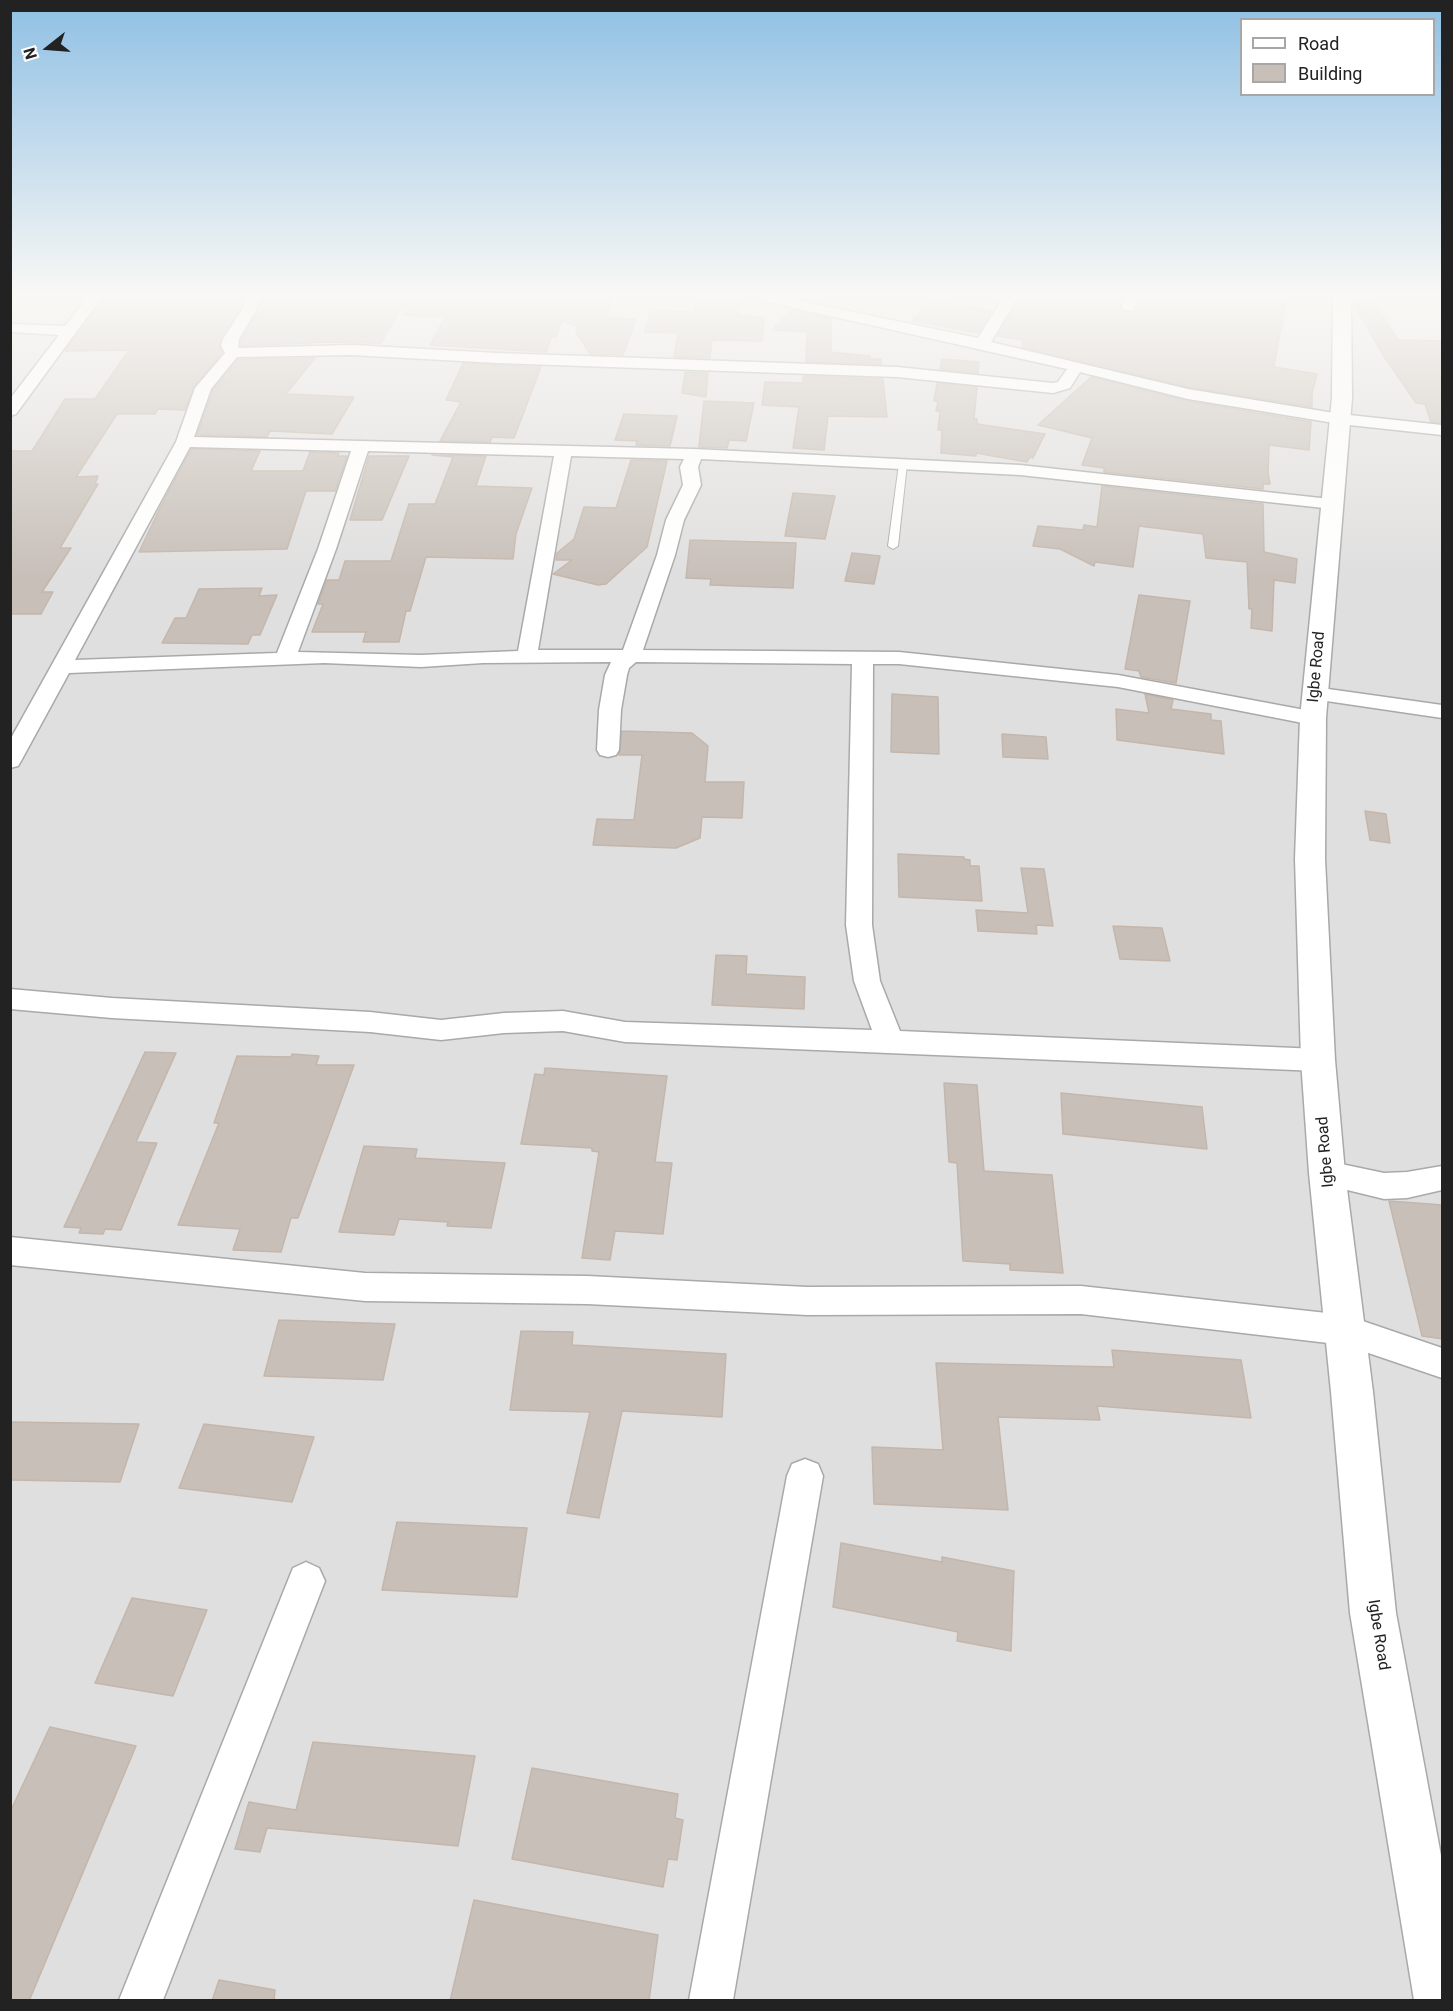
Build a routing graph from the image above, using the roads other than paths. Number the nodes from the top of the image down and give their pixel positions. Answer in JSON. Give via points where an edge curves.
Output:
{"nodes":[{"id":1,"x":202,"y":392,"type":"edge"},
{"id":2,"x":1179,"y":392,"type":"edge"},
{"id":3,"x":1340,"y":392,"type":"edge"},
{"id":4,"x":1340,"y":419,"type":"junction"},
{"id":5,"x":1443,"y":430,"type":"edge"},
{"id":6,"x":184,"y":442,"type":"junction"},
{"id":7,"x":362,"y":445,"type":"junction"},
{"id":8,"x":564,"y":450,"type":"junction"},
{"id":9,"x":694,"y":454,"type":"junction"},
{"id":10,"x":903,"y":464,"type":"junction"},
{"id":11,"x":1333,"y":504,"type":"junction"},
{"id":12,"x":893,"y":546,"type":"dead end"},
{"id":13,"x":631,"y":656,"type":"junction"},
{"id":14,"x":286,"y":657,"type":"junction"},
{"id":15,"x":527,"y":657,"type":"junction"},
{"id":16,"x":862,"y":659,"type":"junction"},
{"id":17,"x":62,"y":667,"type":"junction"},
{"id":18,"x":1314,"y":706,"type":"junction"},
{"id":19,"x":1443,"y":712,"type":"edge"},
{"id":20,"x":608,"y":750,"type":"dead end"},
{"id":21,"x":10,"y":761,"type":"edge"},
{"id":22,"x":10,"y":999,"type":"edge"},
{"id":23,"x":890,"y":1041,"type":"junction"},
{"id":24,"x":1318,"y":1060,"type":"junction"},
{"id":25,"x":1327,"y":1173,"type":"junction"},
{"id":26,"x":1443,"y":1178,"type":"edge"},
{"id":27,"x":10,"y":1251,"type":"edge"},
{"id":28,"x":1345,"y":1330,"type":"junction"},
{"id":29,"x":1443,"y":1363,"type":"edge"},
{"id":30,"x":805,"y":1476,"type":"dead end"},
{"id":31,"x":306,"y":1581,"type":"dead end"},
{"id":32,"x":141,"y":2001,"type":"edge"},
{"id":33,"x":711,"y":2001,"type":"edge"},
{"id":34,"x":1441,"y":2001,"type":"edge"}],
"edges":[{"from":1,"to":6,"type":"street"},
{"from":2,"to":4,"type":"street"},
{"from":3,"to":4,"type":"street","name":"Igbe Road"},
{"from":4,"to":5,"type":"street"},
{"from":4,"to":11,"type":"street","name":"Igbe Road"},
{"from":6,"to":7,"type":"street"},
{"from":6,"to":17,"type":"street"},
{"from":7,"to":8,"type":"street"},
{"from":7,"to":14,"type":"street"},
{"from":8,"to":9,"type":"street"},
{"from":8,"to":15,"type":"street"},
{"from":9,"to":10,"type":"street"},
{"from":9,"to":13,"type":"street","via":[[689,467],[692,485],[675,520]]},
{"from":10,"to":11,"type":"street","via":[[1020,470]]},
{"from":10,"to":12,"type":"lane"},
{"from":11,"to":18,"type":"street","name":"Igbe Road"},
{"from":13,"to":15,"type":"street"},
{"from":13,"to":16,"type":"street"},
{"from":13,"to":20,"type":"street","via":[[620,665],[616,675]]},
{"from":14,"to":15,"type":"street","via":[[421,661]]},
{"from":14,"to":17,"type":"street"},
{"from":16,"to":18,"type":"street","via":[[936,660]]},
{"from":16,"to":23,"type":"street","via":[[859,925],[867,981]]},
{"from":17,"to":21,"type":"street"},
{"from":18,"to":19,"type":"street"},
{"from":18,"to":24,"type":"street","name":"Igbe Road","via":[[1310,858]]},
{"from":22,"to":23,"type":"street","via":[[441,1030],[563,1021],[625,1032]]},
{"from":23,"to":24,"type":"street"},
{"from":24,"to":25,"type":"street","name":"Igbe Road"},
{"from":25,"to":26,"type":"street","via":[[1384,1186]]},
{"from":25,"to":28,"type":"street","name":"Igbe Road"},
{"from":27,"to":28,"type":"street","via":[[364,1287],[587,1290],[807,1301],[1081,1300]]},
{"from":28,"to":29,"type":"street"},
{"from":28,"to":34,"type":"street","name":"Igbe Road","via":[[1373,1613]]},
{"from":30,"to":33,"type":"street"},
{"from":31,"to":32,"type":"street"}]}
